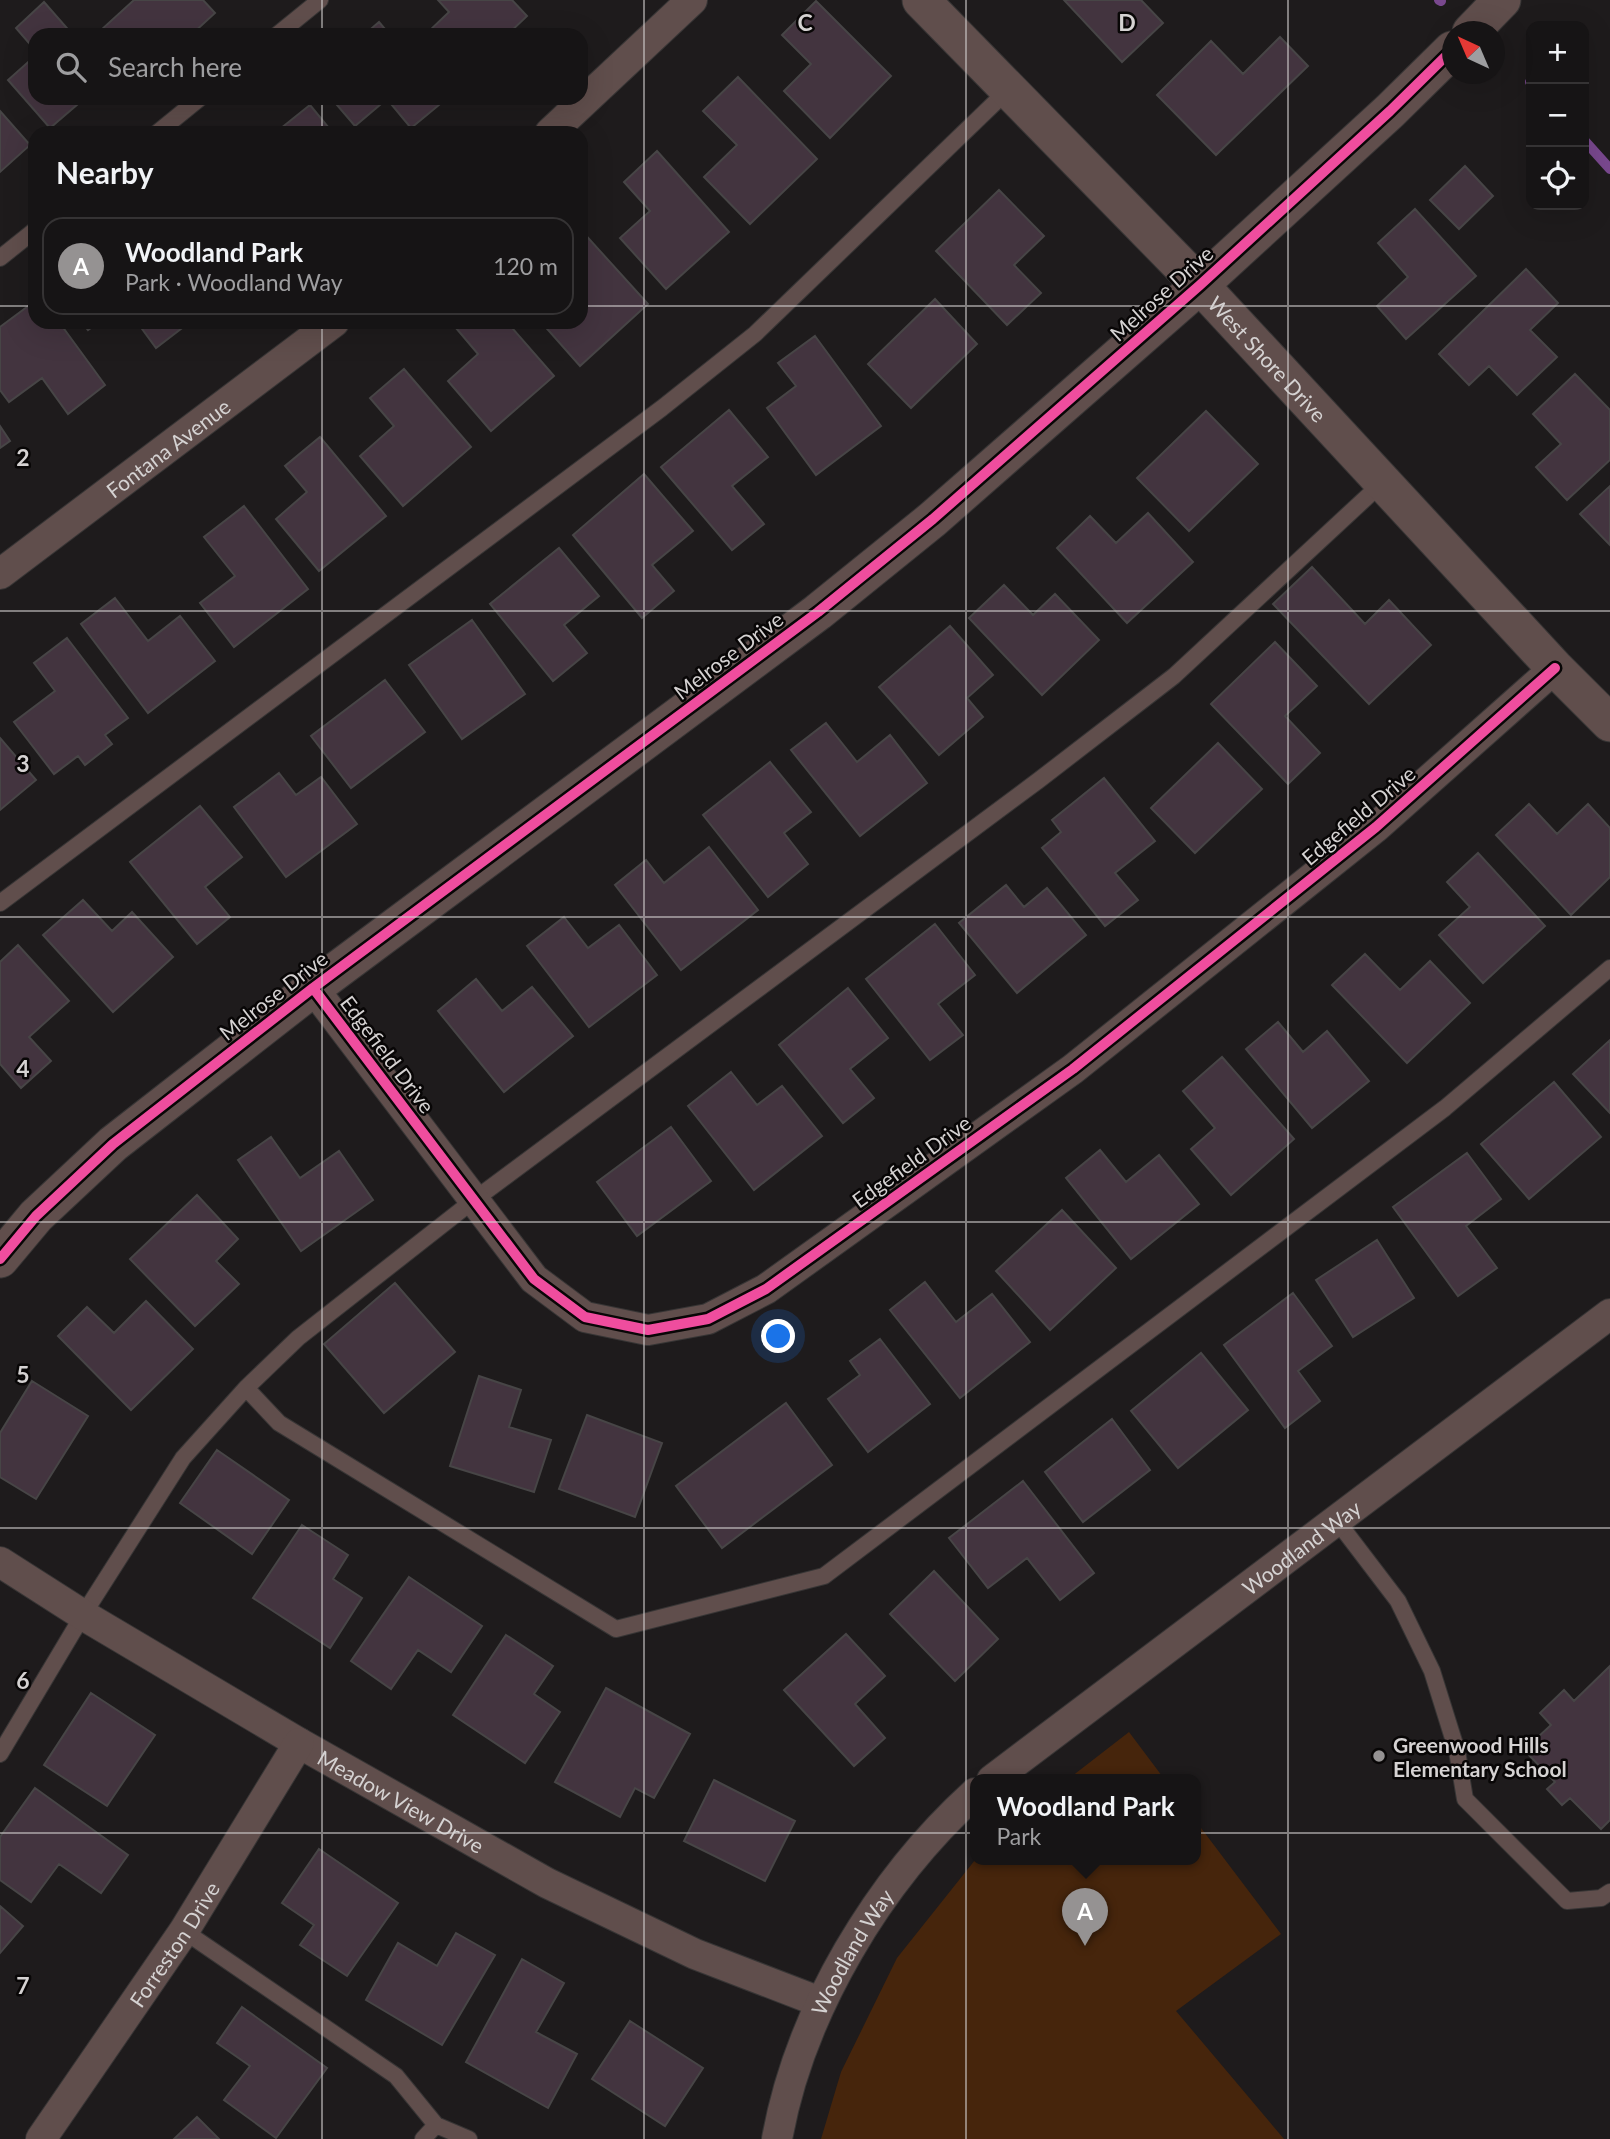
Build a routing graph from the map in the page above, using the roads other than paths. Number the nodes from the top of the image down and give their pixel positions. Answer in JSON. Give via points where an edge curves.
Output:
{"nodes":[{"id":1,"x":320,"y":0,"type":"edge"},
{"id":2,"x":692,"y":0,"type":"edge"},
{"id":3,"x":921,"y":0,"type":"edge"},
{"id":4,"x":1503,"y":0,"type":"edge"},
{"id":5,"x":1482,"y":21,"type":"edge"},
{"id":6,"x":286,"y":28,"type":"edge"},
{"id":7,"x":1442,"y":60,"type":"edge"},
{"id":8,"x":1008,"y":90,"type":"junction"},
{"id":9,"x":588,"y":97,"type":"edge"},
{"id":10,"x":191,"y":105,"type":"edge"},
{"id":11,"x":580,"y":105,"type":"edge"},
{"id":12,"x":166,"y":126,"type":"edge"},
{"id":13,"x":557,"y":126,"type":"edge"},
{"id":14,"x":28,"y":236,"type":"edge"},
{"id":15,"x":0,"y":258,"type":"edge"},
{"id":16,"x":1200,"y":285,"type":"junction"},
{"id":17,"x":327,"y":329,"type":"edge"},
{"id":18,"x":1382,"y":483,"type":"junction"},
{"id":19,"x":0,"y":575,"type":"edge"},
{"id":20,"x":1555,"y":668,"type":"junction"},
{"id":21,"x":1610,"y":723,"type":"edge"},
{"id":22,"x":0,"y":903,"type":"edge"},
{"id":23,"x":1610,"y":968,"type":"edge"},
{"id":24,"x":313,"y":988,"type":"junction"},
{"id":25,"x":474,"y":1200,"type":"junction"},
{"id":26,"x":0,"y":1259,"type":"edge"},
{"id":27,"x":1610,"y":1314,"type":"edge"},
{"id":28,"x":246,"y":1388,"type":"junction"},
{"id":29,"x":1337,"y":1521,"type":"junction"},
{"id":30,"x":0,"y":1562,"type":"edge"},
{"id":31,"x":83,"y":1615,"type":"junction"},
{"id":32,"x":299,"y":1743,"type":"junction"},
{"id":33,"x":0,"y":1754,"type":"edge"},
{"id":34,"x":1000,"y":1774,"type":"edge"},
{"id":35,"x":970,"y":1798,"type":"edge"},
{"id":36,"x":1610,"y":1892,"type":"edge"},
{"id":37,"x":184,"y":1931,"type":"junction"},
{"id":38,"x":820,"y":2002,"type":"junction"},
{"id":39,"x":436,"y":2125,"type":"junction"},
{"id":40,"x":41,"y":2139,"type":"edge"},
{"id":41,"x":423,"y":2139,"type":"edge"},
{"id":42,"x":469,"y":2139,"type":"edge"},
{"id":43,"x":778,"y":2139,"type":"edge"}],
"edges":[{"from":1,"to":6,"type":"lane"},
{"from":2,"to":9,"type":"street"},
{"from":3,"to":8,"type":"street","name":"West Shore Drive"},
{"from":4,"to":5,"type":"street"},
{"from":7,"to":16,"type":"street","name":"Melrose Drive"},
{"from":8,"to":16,"type":"street","name":"West Shore Drive"},
{"from":8,"to":22,"type":"lane","via":[[755,334]]},
{"from":10,"to":12,"type":"lane"},
{"from":11,"to":13,"type":"street"},
{"from":14,"to":15,"type":"lane"},
{"from":16,"to":18,"type":"street","name":"West Shore Drive"},
{"from":16,"to":24,"type":"street","name":"Melrose Drive","via":[[933,519],[818,612]]},
{"from":17,"to":19,"type":"street","name":"Fontana Avenue"},
{"from":18,"to":20,"type":"street","name":"West Shore Drive"},
{"from":18,"to":25,"type":"lane","via":[[1174,676]]},
{"from":20,"to":21,"type":"street","name":"West Shore Drive"},
{"from":20,"to":25,"type":"street","name":"Edgefield Drive","via":[[1376,827],[1073,1069],[766,1289],[708,1320],[649,1329],[585,1318],[534,1279]]},
{"from":23,"to":28,"type":"lane","via":[[1445,1108],[824,1576],[616,1629],[279,1423]]},
{"from":24,"to":25,"type":"street","name":"Edgefield Drive"},
{"from":24,"to":26,"type":"street","name":"Melrose Drive","via":[[113,1144],[36,1216]]},
{"from":25,"to":28,"type":"lane","via":[[298,1338]]},
{"from":27,"to":29,"type":"street","name":"Woodland Way"},
{"from":28,"to":31,"type":"lane","via":[[183,1458]]},
{"from":29,"to":34,"type":"street","name":"Woodland Way"},
{"from":29,"to":36,"type":"lane","via":[[1398,1601],[1432,1671],[1457,1751],[1465,1799],[1567,1901],[1601,1898]]},
{"from":30,"to":31,"type":"street","name":"Meadow View Drive"},
{"from":31,"to":32,"type":"street","name":"Meadow View Drive"},
{"from":31,"to":33,"type":"lane"},
{"from":32,"to":37,"type":"street","name":"Forreston Drive"},
{"from":32,"to":38,"type":"street","name":"Meadow View Drive","via":[[547,1883],[695,1954]]},
{"from":35,"to":38,"type":"street","name":"Woodland Way","via":[[891,1887]]},
{"from":37,"to":39,"type":"lane","via":[[396,2076]]},
{"from":37,"to":40,"type":"street","name":"Forreston Drive"},
{"from":38,"to":43,"type":"street","name":"Woodland Way","via":[[783,2109]]},
{"from":39,"to":41,"type":"lane"},
{"from":39,"to":42,"type":"lane"}]}
